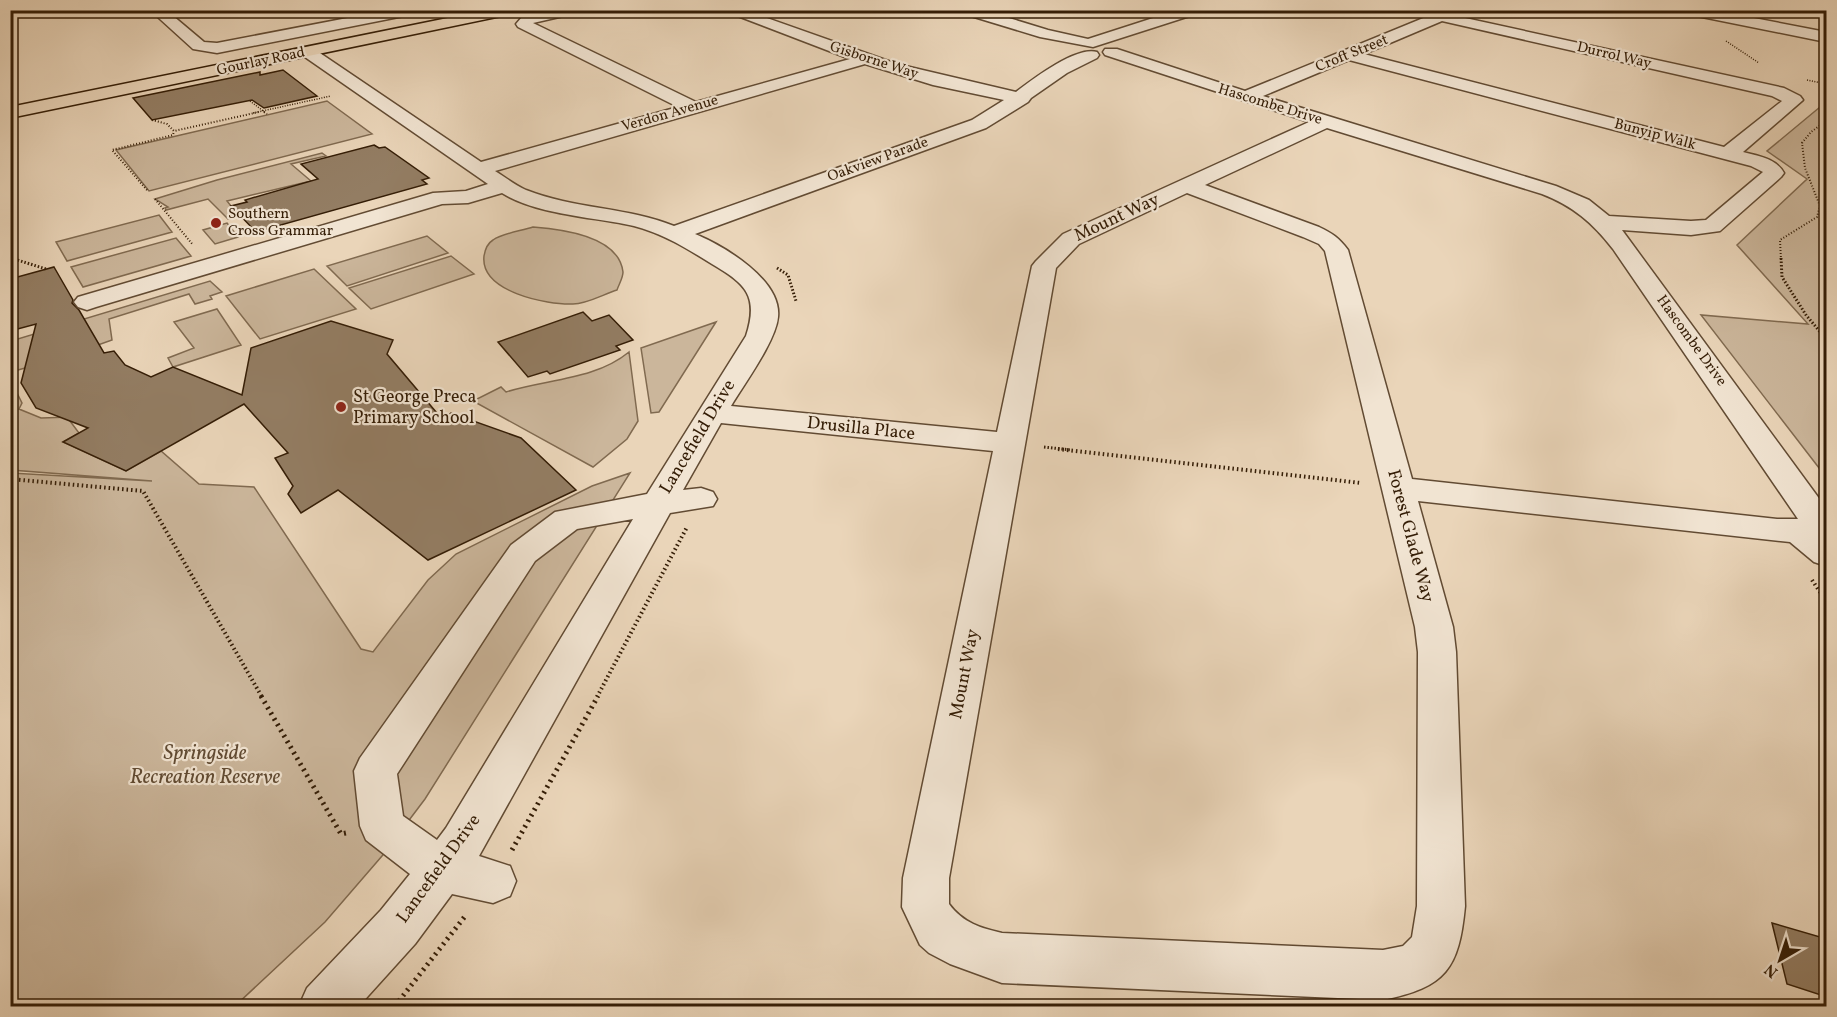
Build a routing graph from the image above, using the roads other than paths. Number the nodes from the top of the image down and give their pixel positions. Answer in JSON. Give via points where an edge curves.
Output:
{"nodes":[{"id":1,"x":157,"y":10,"type":"edge"},
{"id":2,"x":414,"y":10,"type":"edge"},
{"id":3,"x":468,"y":10,"type":"edge"},
{"id":4,"x":511,"y":10,"type":"edge"},
{"id":5,"x":572,"y":10,"type":"edge"},
{"id":6,"x":729,"y":10,"type":"edge"},
{"id":7,"x":966,"y":10,"type":"edge"},
{"id":8,"x":1189,"y":11,"type":"edge"},
{"id":9,"x":1690,"y":11,"type":"edge"},
{"id":10,"x":1450,"y":14,"type":"edge"},
{"id":11,"x":1827,"y":38,"type":"edge"},
{"id":12,"x":303,"y":48,"type":"junction"},
{"id":13,"x":1089,"y":50,"type":"junction"},
{"id":14,"x":1348,"y":55,"type":"junction"},
{"id":15,"x":863,"y":60,"type":"junction"},
{"id":16,"x":1815,"y":82,"type":"dead end"},
{"id":17,"x":1787,"y":95,"type":"junction"},
{"id":18,"x":1022,"y":98,"type":"junction"},
{"id":19,"x":1246,"y":98,"type":"junction"},
{"id":20,"x":10,"y":102,"type":"edge"},
{"id":21,"x":692,"y":107,"type":"junction"},
{"id":22,"x":10,"y":113,"type":"edge"},
{"id":23,"x":1325,"y":122,"type":"junction"},
{"id":24,"x":1728,"y":154,"type":"junction"},
{"id":25,"x":491,"y":178,"type":"junction"},
{"id":26,"x":1187,"y":186,"type":"junction"},
{"id":27,"x":1604,"y":222,"type":"junction"},
{"id":28,"x":676,"y":233,"type":"junction"},
{"id":29,"x":87,"y":302,"type":"dead end"},
{"id":30,"x":713,"y":413,"type":"junction"},
{"id":31,"x":1027,"y":445,"type":"junction"},
{"id":32,"x":1397,"y":488,"type":"junction"},
{"id":33,"x":701,"y":500,"type":"road end"},
{"id":34,"x":659,"y":503,"type":"junction"},
{"id":35,"x":1798,"y":531,"type":"junction"},
{"id":36,"x":1827,"y":554,"type":"edge"},
{"id":37,"x":441,"y":870,"type":"junction"},
{"id":38,"x":493,"y":881,"type":"road end"},
{"id":39,"x":1401,"y":972,"type":"joint"},
{"id":40,"x":325,"y":1006,"type":"edge"}],
"edges":[{"from":1,"to":2,"type":"street","via":[[199,46],[217,48]]},
{"from":3,"to":12,"type":"main road","name":"Gourlay Road"},
{"from":4,"to":12,"type":"main road","name":"Gourlay Road"},
{"from":5,"to":21,"type":"street","via":[[523,24]]},
{"from":6,"to":15,"type":"street","name":"Gisborne Way"},
{"from":7,"to":13,"type":"street","name":"Hascombe Drive"},
{"from":8,"to":13,"type":"street","name":"Oakview Parade"},
{"from":9,"to":11,"type":"street"},
{"from":10,"to":14,"type":"street","name":"Croft Street"},
{"from":10,"to":17,"type":"street","name":"Durrol Way"},
{"from":12,"to":20,"type":"main road","name":"Gourlay Road"},
{"from":12,"to":22,"type":"main road","name":"Gourlay Road"},
{"from":12,"to":25,"type":"street","name":"Lancefield Drive"},
{"from":13,"to":18,"type":"street","name":"Oakview Parade"},
{"from":13,"to":19,"type":"street","name":"Hascombe Drive"},
{"from":14,"to":19,"type":"street","name":"Croft Street"},
{"from":14,"to":24,"type":"street","name":"Bunyip Walk"},
{"from":15,"to":18,"type":"street","name":"Gisborne Way"},
{"from":15,"to":21,"type":"street","name":"Verdon Avenue"},
{"from":16,"to":17,"type":"street"},
{"from":17,"to":24,"type":"street","via":[[1794,100],[1792,104]]},
{"from":18,"to":28,"type":"street","name":"Oakview Parade","via":[[979,124]]},
{"from":19,"to":23,"type":"street","name":"Hascombe Drive"},
{"from":21,"to":25,"type":"street","name":"Verdon Avenue"},
{"from":23,"to":26,"type":"street","name":"Mount Way"},
{"from":23,"to":27,"type":"street","name":"Hascombe Drive","via":[[1567,196],[1593,210]]},
{"from":24,"to":27,"type":"street","name":"Bunyip Walk","via":[[1765,165],[1774,173],[1712,226]]},
{"from":25,"to":28,"type":"street","name":"Lancefield Drive","via":[[538,201],[642,221]]},
{"from":25,"to":29,"type":"street","name":"Verdon Avenue","via":[[468,197],[441,198]]},
{"from":26,"to":31,"type":"street","name":"Mount Way","via":[[1071,238],[1044,266]]},
{"from":26,"to":32,"type":"street","name":"Forest Glade Way","via":[[1311,232],[1327,239],[1336,250]]},
{"from":27,"to":35,"type":"street","name":"Hascombe Drive","via":[[1812,511],[1814,525]]},
{"from":28,"to":30,"type":"street","name":"Lancefield Drive","via":[[741,271],[764,301],[765,317],[759,336]]},
{"from":30,"to":31,"type":"street","name":"Drusilla Place"},
{"from":30,"to":34,"type":"street","name":"Lancefield Drive"},
{"from":31,"to":39,"type":"street","name":"Mount Way","via":[[926,878],[925,906],[936,927],[970,950],[1002,958],[1383,975]]},
{"from":32,"to":35,"type":"street"},
{"from":32,"to":39,"type":"street","name":"Forest Glade Way","via":[[1434,627],[1437,652],[1441,906],[1432,955]]},
{"from":33,"to":34,"type":"street"},
{"from":34,"to":37,"type":"street","name":"Lancefield Drive","via":[[462,843]]},
{"from":34,"to":37,"type":"street","via":[[567,520],[523,553],[375,771],[382,826]]},
{"from":35,"to":36,"type":"street"},
{"from":37,"to":38,"type":"street"},
{"from":37,"to":40,"type":"street","name":"Lancefield Drive","via":[[398,927]]}]}
